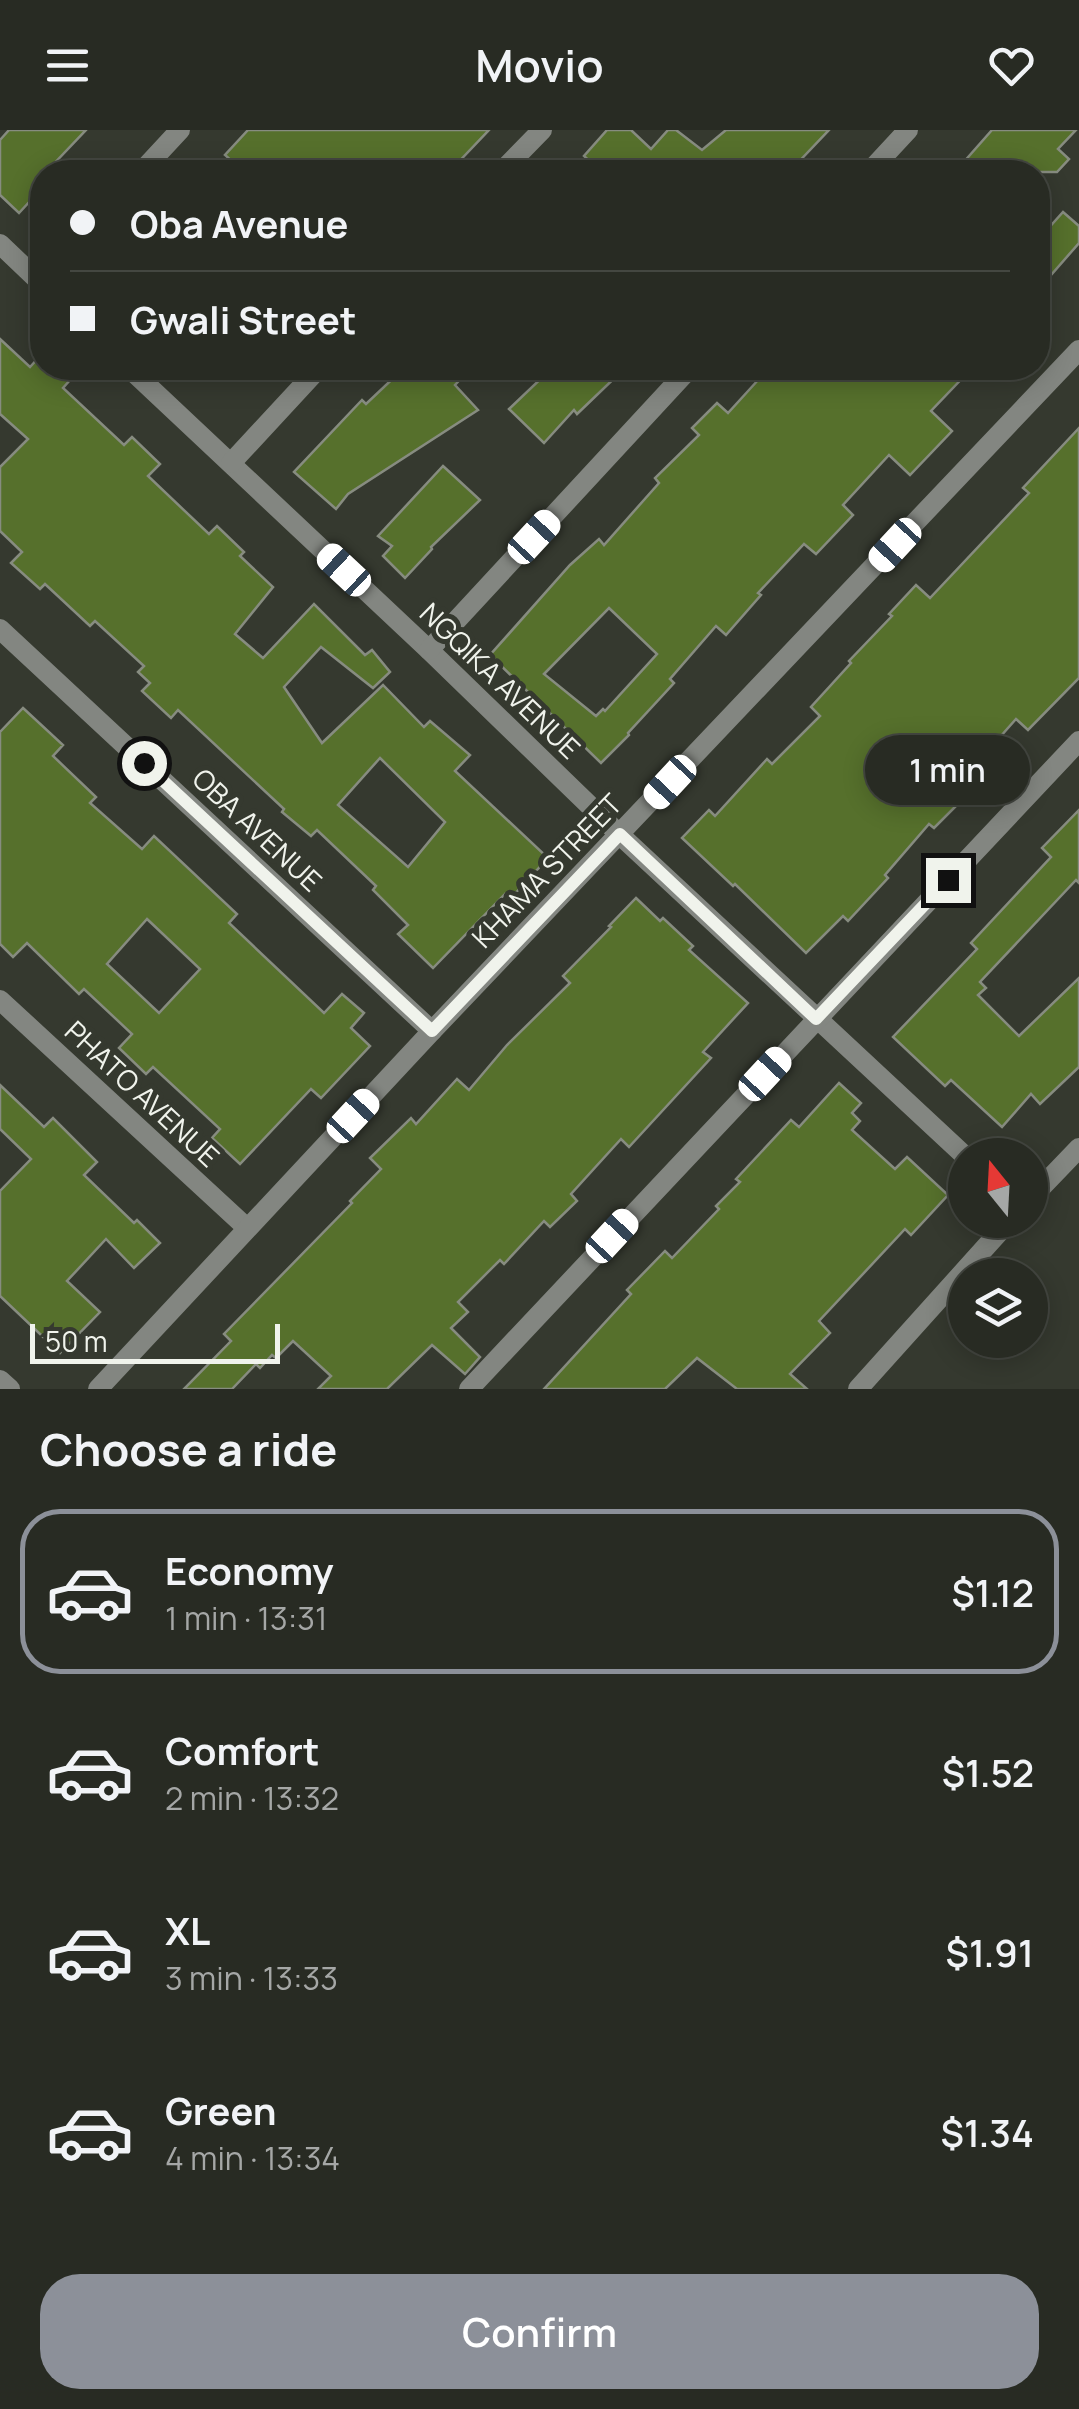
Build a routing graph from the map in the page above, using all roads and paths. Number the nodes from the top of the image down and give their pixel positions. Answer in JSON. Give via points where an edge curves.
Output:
{"nodes":[{"id":1,"x":180,"y":130,"type":"edge"},
{"id":2,"x":542,"y":130,"type":"edge"},
{"id":3,"x":908,"y":130,"type":"edge"},
{"id":4,"x":152,"y":160,"type":"edge"},
{"id":5,"x":513,"y":160,"type":"edge"},
{"id":6,"x":881,"y":160,"type":"edge"},
{"id":7,"x":0,"y":244,"type":"edge"},
{"id":8,"x":30,"y":271,"type":"edge"},
{"id":9,"x":1079,"y":350,"type":"edge"},
{"id":10,"x":143,"y":380,"type":"edge"},
{"id":11,"x":308,"y":380,"type":"edge"},
{"id":12,"x":679,"y":380,"type":"edge"},
{"id":13,"x":230,"y":463,"type":"junction"},
{"id":14,"x":0,"y":629,"type":"edge"},
{"id":15,"x":429,"y":650,"type":"junction"},
{"id":16,"x":1079,"y":740,"type":"edge"},
{"id":17,"x":620,"y":834,"type":"junction"},
{"id":18,"x":0,"y":1000,"type":"edge"},
{"id":19,"x":816,"y":1019,"type":"junction"},
{"id":20,"x":432,"y":1031,"type":"junction"},
{"id":21,"x":948,"y":1140,"type":"edge"},
{"id":22,"x":1079,"y":1148,"type":"edge"},
{"id":23,"x":1048,"y":1180,"type":"edge"},
{"id":24,"x":246,"y":1228,"type":"junction"},
{"id":25,"x":994,"y":1238,"type":"edge"},
{"id":26,"x":0,"y":1380,"type":"edge"},
{"id":27,"x":10,"y":1389,"type":"edge"},
{"id":28,"x":98,"y":1389,"type":"edge"},
{"id":29,"x":469,"y":1389,"type":"edge"},
{"id":30,"x":858,"y":1389,"type":"edge"}],
"edges":[{"from":1,"to":4,"type":"street"},
{"from":2,"to":5,"type":"street"},
{"from":3,"to":6,"type":"street"},
{"from":7,"to":8,"type":"street"},
{"from":9,"to":17,"type":"street","name":"KHAMA STREET"},
{"from":10,"to":13,"type":"street","name":"NGQIKA AVENUE"},
{"from":11,"to":13,"type":"street"},
{"from":12,"to":15,"type":"street"},
{"from":13,"to":15,"type":"street","name":"NGQIKA AVENUE"},
{"from":14,"to":20,"type":"street","name":"OBA AVENUE"},
{"from":15,"to":17,"type":"street","name":"NGQIKA AVENUE"},
{"from":16,"to":19,"type":"street"},
{"from":17,"to":19,"type":"street","name":"NGQIKA AVENUE"},
{"from":17,"to":20,"type":"street","name":"KHAMA STREET"},
{"from":18,"to":24,"type":"street","name":"PHATO AVENUE"},
{"from":19,"to":21,"type":"street","name":"NGQIKA AVENUE"},
{"from":19,"to":29,"type":"street"},
{"from":20,"to":24,"type":"street","name":"KHAMA STREET"},
{"from":22,"to":23,"type":"street"},
{"from":24,"to":28,"type":"street","name":"KHAMA STREET"},
{"from":25,"to":30,"type":"street"},
{"from":26,"to":27,"type":"street"}]}
